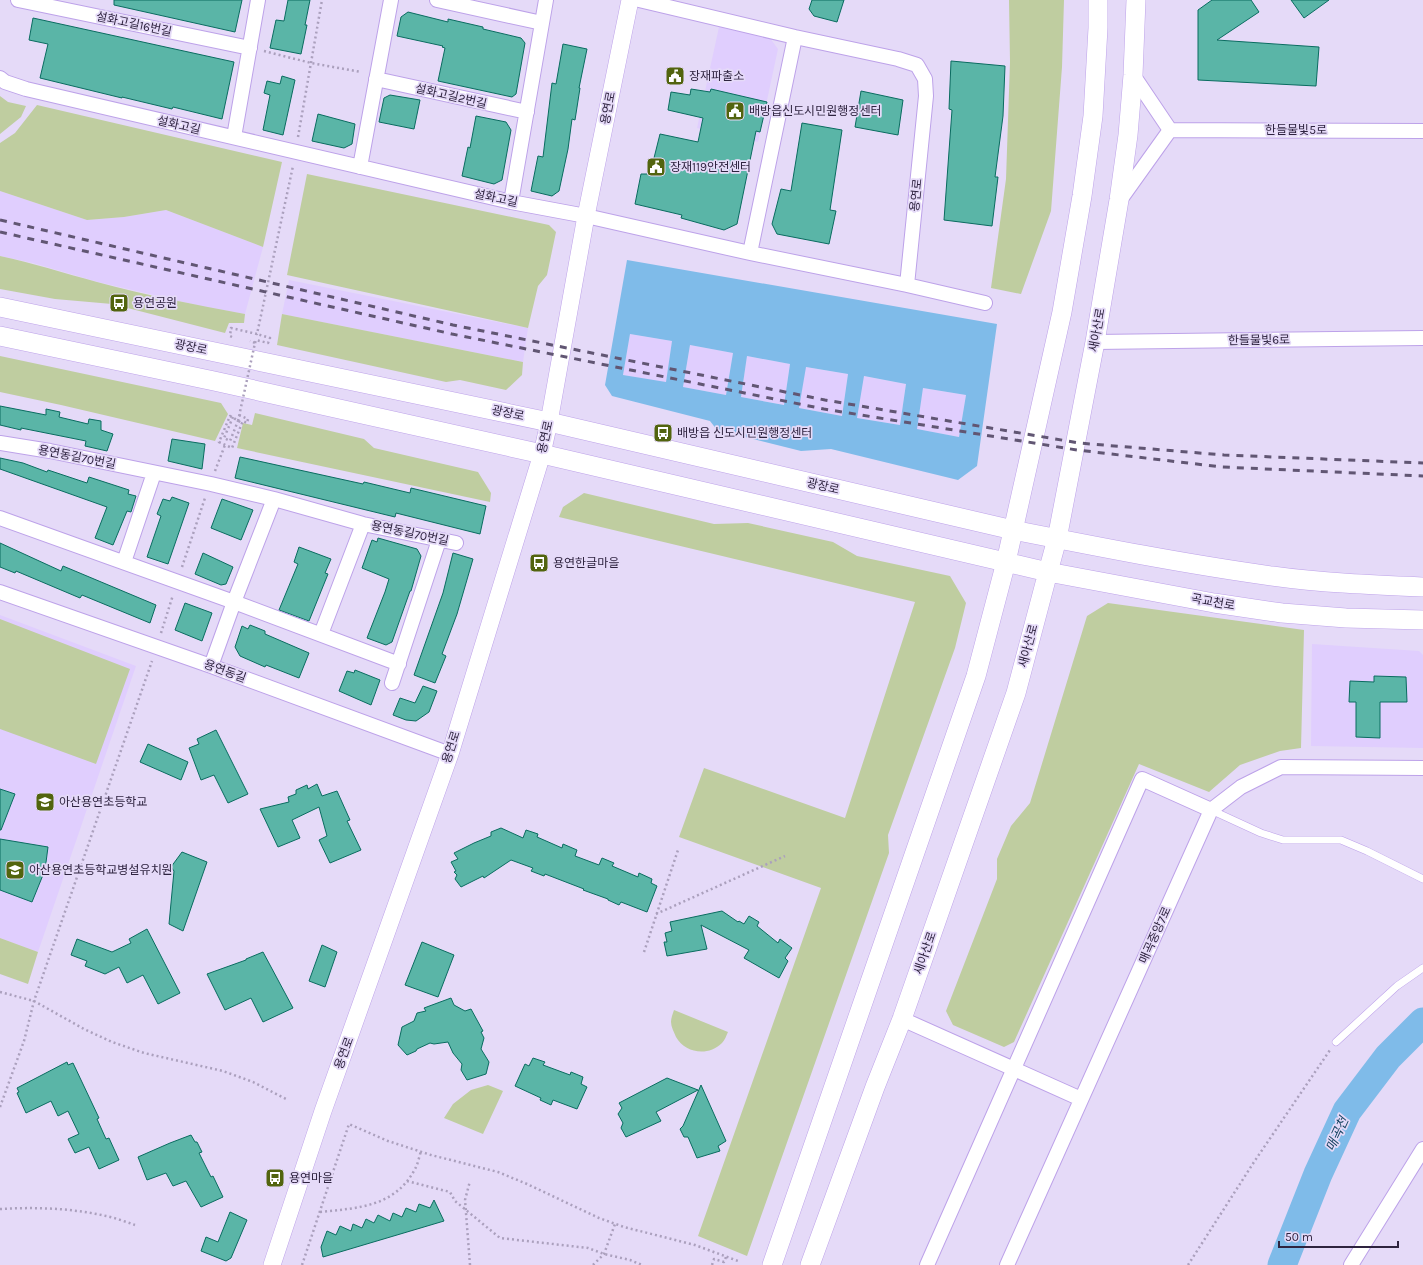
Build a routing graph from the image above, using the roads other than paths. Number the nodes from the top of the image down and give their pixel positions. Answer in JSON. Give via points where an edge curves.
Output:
{"nodes":[{"id":1,"x":18,"y":0,"type":"edge"},
{"id":2,"x":258,"y":0,"type":"edge"},
{"id":3,"x":391,"y":0,"type":"edge"},
{"id":4,"x":437,"y":0,"type":"edge"},
{"id":5,"x":546,"y":0,"type":"edge"},
{"id":6,"x":630,"y":0,"type":"edge"},
{"id":7,"x":639,"y":0,"type":"edge"},
{"id":8,"x":1098,"y":0,"type":"edge"},
{"id":9,"x":1136,"y":0,"type":"edge"},
{"id":10,"x":60,"y":4,"type":"edge"},
{"id":11,"x":542,"y":23,"type":"junction"},
{"id":12,"x":795,"y":37,"type":"junction"},
{"id":13,"x":256,"y":50,"type":"junction"},
{"id":14,"x":1133,"y":75,"type":"junction"},
{"id":15,"x":0,"y":78,"type":"edge"},
{"id":16,"x":376,"y":79,"type":"junction"},
{"id":17,"x":527,"y":112,"type":"junction"},
{"id":18,"x":1170,"y":130,"type":"junction"},
{"id":19,"x":1423,"y":131,"type":"edge"},
{"id":20,"x":234,"y":137,"type":"junction"},
{"id":21,"x":360,"y":167,"type":"junction"},
{"id":22,"x":1119,"y":200,"type":"junction"},
{"id":23,"x":511,"y":202,"type":"junction"},
{"id":24,"x":586,"y":216,"type":"junction"},
{"id":25,"x":750,"y":254,"type":"junction"},
{"id":26,"x":907,"y":285,"type":"junction"},
{"id":27,"x":986,"y":303,"type":"dead end"},
{"id":28,"x":0,"y":307,"type":"edge"},
{"id":29,"x":0,"y":336,"type":"edge"},
{"id":30,"x":1423,"y":338,"type":"edge"},
{"id":31,"x":1095,"y":342,"type":"junction"},
{"id":32,"x":549,"y":422,"type":"junction"},
{"id":33,"x":0,"y":443,"type":"edge"},
{"id":34,"x":542,"y":454,"type":"junction"},
{"id":35,"x":154,"y":473,"type":"junction"},
{"id":36,"x":274,"y":499,"type":"junction"},
{"id":37,"x":0,"y":518,"type":"edge"},
{"id":38,"x":363,"y":524,"type":"junction"},
{"id":39,"x":1013,"y":530,"type":"junction"},
{"id":40,"x":1057,"y":539,"type":"junction"},
{"id":41,"x":439,"y":540,"type":"junction"},
{"id":42,"x":456,"y":543,"type":"dead end"},
{"id":43,"x":124,"y":562,"type":"junction"},
{"id":44,"x":1006,"y":562,"type":"junction"},
{"id":45,"x":1048,"y":572,"type":"junction"},
{"id":46,"x":1423,"y":587,"type":"edge"},
{"id":47,"x":0,"y":592,"type":"edge"},
{"id":48,"x":234,"y":602,"type":"junction"},
{"id":49,"x":1423,"y":620,"type":"edge"},
{"id":50,"x":321,"y":634,"type":"junction"},
{"id":51,"x":399,"y":664,"type":"junction"},
{"id":52,"x":211,"y":666,"type":"junction"},
{"id":53,"x":392,"y":683,"type":"dead end"},
{"id":54,"x":450,"y":754,"type":"junction"},
{"id":55,"x":1423,"y":768,"type":"edge"},
{"id":56,"x":1211,"y":810,"type":"junction"},
{"id":57,"x":1423,"y":879,"type":"edge"},
{"id":58,"x":1423,"y":968,"type":"edge"},
{"id":59,"x":902,"y":1019,"type":"junction"},
{"id":60,"x":1336,"y":1042,"type":"road end"},
{"id":61,"x":1013,"y":1069,"type":"junction"},
{"id":62,"x":1081,"y":1099,"type":"junction"},
{"id":63,"x":1423,"y":1148,"type":"edge"},
{"id":64,"x":272,"y":1265,"type":"edge"},
{"id":65,"x":772,"y":1265,"type":"edge"},
{"id":66,"x":810,"y":1265,"type":"edge"},
{"id":67,"x":926,"y":1265,"type":"edge"},
{"id":68,"x":1007,"y":1265,"type":"edge"},
{"id":69,"x":1351,"y":1265,"type":"edge"}],
"edges":[{"from":1,"to":10,"type":"street","name":"설화고길16번길"},
{"from":2,"to":13,"type":"street"},
{"from":3,"to":16,"type":"street"},
{"from":4,"to":11,"type":"street"},
{"from":5,"to":11,"type":"street"},
{"from":6,"to":24,"type":"street","name":"용연로"},
{"from":7,"to":12,"type":"street","name":"용연로"},
{"from":8,"to":39,"type":"main road","via":[[1093,116],[1082,196],[1062,312]]},
{"from":9,"to":14,"type":"main road","name":"새아산로"},
{"from":10,"to":13,"type":"street","name":"설화고길16번길"},
{"from":11,"to":17,"type":"street"},
{"from":12,"to":25,"type":"street"},
{"from":12,"to":26,"type":"street","name":"용연로","via":[[917,65],[925,79],[926,96]]},
{"from":13,"to":20,"type":"street"},
{"from":14,"to":18,"type":"street"},
{"from":14,"to":22,"type":"main road","name":"새아산로"},
{"from":15,"to":20,"type":"street","name":"설화고길","via":[[26,89]]},
{"from":16,"to":17,"type":"street","name":"설화고길2번길"},
{"from":16,"to":21,"type":"street"},
{"from":17,"to":23,"type":"street"},
{"from":18,"to":19,"type":"street","name":"한들물빛5로"},
{"from":18,"to":22,"type":"street"},
{"from":20,"to":21,"type":"street","name":"설화고길"},
{"from":21,"to":23,"type":"street","name":"설화고길"},
{"from":22,"to":31,"type":"main road","name":"새아산로"},
{"from":23,"to":24,"type":"street","name":"설화고길"},
{"from":24,"to":25,"type":"street"},
{"from":24,"to":32,"type":"street","name":"용연로"},
{"from":25,"to":26,"type":"street"},
{"from":26,"to":27,"type":"street"},
{"from":28,"to":32,"type":"main road","name":"광장로"},
{"from":29,"to":34,"type":"main road"},
{"from":30,"to":31,"type":"street","name":"한들물빛6로"},
{"from":31,"to":40,"type":"main road","name":"새아산로"},
{"from":32,"to":34,"type":"street","name":"용연로"},
{"from":32,"to":39,"type":"main road","name":"광장로"},
{"from":33,"to":35,"type":"street","name":"용연동길70번길"},
{"from":34,"to":44,"type":"main road"},
{"from":34,"to":54,"type":"street","name":"용연로"},
{"from":35,"to":36,"type":"street","name":"용연동길70번길"},
{"from":35,"to":43,"type":"street"},
{"from":36,"to":38,"type":"street","name":"용연동길70번길"},
{"from":36,"to":48,"type":"street"},
{"from":37,"to":43,"type":"street"},
{"from":38,"to":41,"type":"street","name":"용연동길70번길"},
{"from":38,"to":50,"type":"street","name":"용연동길70번길"},
{"from":39,"to":40,"type":"main road"},
{"from":39,"to":44,"type":"main road"},
{"from":40,"to":45,"type":"main road","name":"새아산로"},
{"from":40,"to":46,"type":"main road","via":[[1273,577]]},
{"from":41,"to":42,"type":"street","name":"용연동길70번길"},
{"from":41,"to":51,"type":"street"},
{"from":43,"to":48,"type":"street"},
{"from":44,"to":45,"type":"main road","name":"곡교천로"},
{"from":44,"to":65,"type":"main road","via":[[976,676]]},
{"from":45,"to":49,"type":"main road","name":"곡교천로","via":[[1282,613]]},
{"from":45,"to":59,"type":"main road","name":"새아산로","via":[[1016,693]]},
{"from":47,"to":52,"type":"street","name":"용연동길"},
{"from":48,"to":50,"type":"street"},
{"from":48,"to":52,"type":"street"},
{"from":50,"to":51,"type":"street"},
{"from":51,"to":53,"type":"street"},
{"from":52,"to":54,"type":"street","name":"용연동길"},
{"from":54,"to":64,"type":"street","name":"용연로","via":[[326,1103]]},
{"from":55,"to":56,"type":"street","name":"매곡중앙7로","via":[[1281,767],[1241,788]]},
{"from":56,"to":57,"type":"lane","via":[[1283,840],[1341,840]]},
{"from":56,"to":61,"type":"street","via":[[1142,779]]},
{"from":56,"to":62,"type":"street","name":"매곡중앙7로"},
{"from":58,"to":60,"type":"lane","via":[[1397,986]]},
{"from":59,"to":61,"type":"street"},
{"from":59,"to":66,"type":"main road","name":"새아산로"},
{"from":61,"to":62,"type":"street"},
{"from":61,"to":67,"type":"street"},
{"from":62,"to":68,"type":"street","name":"매곡중앙7로"},
{"from":63,"to":69,"type":"street"}]}
